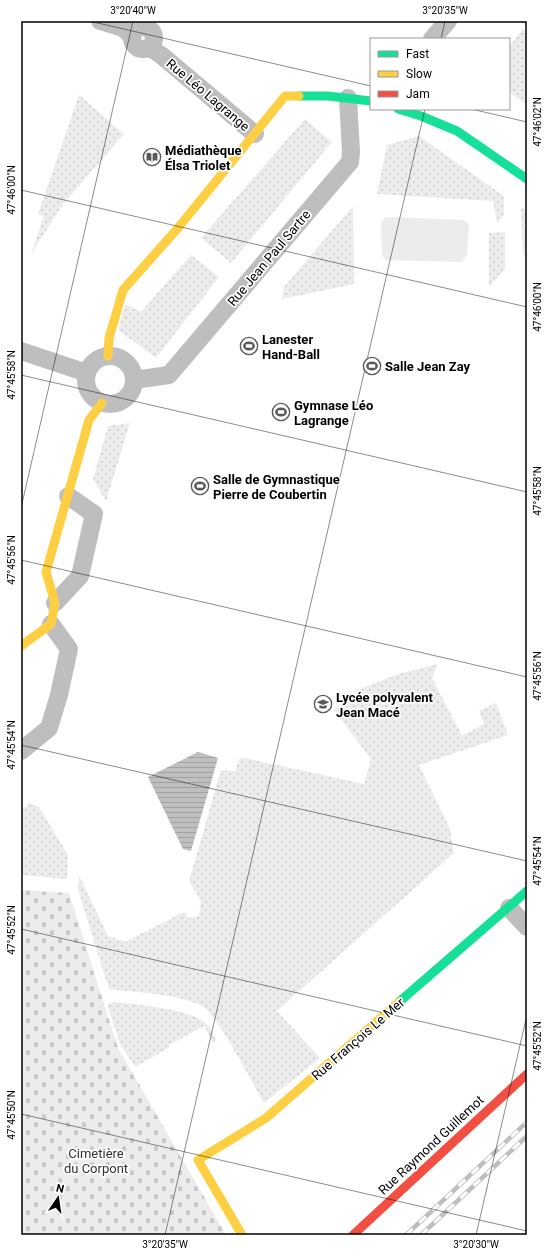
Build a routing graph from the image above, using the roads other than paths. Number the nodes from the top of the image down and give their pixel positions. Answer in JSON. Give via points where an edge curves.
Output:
{"nodes":[{"id":1,"x":100,"y":21,"type":"edge"},
{"id":2,"x":448,"y":21,"type":"edge"},
{"id":3,"x":153,"y":33,"type":"edge"},
{"id":4,"x":433,"y":38,"type":"edge"},
{"id":5,"x":348,"y":98,"type":"junction"},
{"id":6,"x":370,"y":100,"type":"edge"},
{"id":7,"x":401,"y":110,"type":"edge"},
{"id":8,"x":255,"y":134,"type":"junction"},
{"id":9,"x":527,"y":179,"type":"edge"},
{"id":10,"x":21,"y":351,"type":"edge"},
{"id":11,"x":108,"y":356,"type":"junction"},
{"id":12,"x":87,"y":373,"type":"junction"},
{"id":13,"x":134,"y":380,"type":"junction"},
{"id":14,"x":102,"y":403,"type":"junction"},
{"id":15,"x":68,"y":496,"type":"junction"},
{"id":16,"x":56,"y":603,"type":"junction"},
{"id":17,"x":51,"y":624,"type":"junction"},
{"id":18,"x":21,"y":646,"type":"edge"},
{"id":19,"x":21,"y":750,"type":"edge"},
{"id":20,"x":527,"y":891,"type":"edge"},
{"id":21,"x":509,"y":908,"type":"junction"},
{"id":22,"x":527,"y":927,"type":"edge"},
{"id":23,"x":527,"y":1074,"type":"edge"},
{"id":24,"x":242,"y":1235,"type":"edge"},
{"id":25,"x":353,"y":1235,"type":"edge"}],
"edges":[{"from":1,"to":3,"type":"street","name":"Rue Léo Lagrange","via":[[124,28],[132,36],[134,45],[141,50]]},
{"from":2,"to":4,"type":"street"},
{"from":3,"to":8,"type":"street","name":"Rue Léo Lagrange","via":[[161,55]]},
{"from":5,"to":6,"type":"street","name":"Rue Léo Lagrange"},
{"from":5,"to":8,"type":"street","name":"Rue Léo Lagrange","via":[[285,96]]},
{"from":5,"to":13,"type":"street","name":"Rue Jean Paul Sartre","via":[[350,162],[170,375]]},
{"from":7,"to":9,"type":"street","via":[[457,131]]},
{"from":8,"to":11,"type":"street","via":[[123,290],[109,338]]},
{"from":10,"to":12,"type":"street"},
{"from":11,"to":12,"type":"street","via":[[93,362]]},
{"from":11,"to":13,"type":"street","via":[[122,359],[133,369]]},
{"from":12,"to":14,"type":"street","via":[[88,390],[94,399]]},
{"from":13,"to":14,"type":"street","via":[[133,389],[122,402]]},
{"from":14,"to":15,"type":"street","via":[[89,420]]},
{"from":15,"to":16,"type":"street","via":[[46,572]]},
{"from":15,"to":16,"type":"street","via":[[94,514],[80,576]]},
{"from":16,"to":17,"type":"street"},
{"from":17,"to":18,"type":"street"},
{"from":17,"to":19,"type":"street","via":[[69,649],[59,696],[49,728]]},
{"from":20,"to":21,"type":"street","name":"Rue François Le Mer"},
{"from":21,"to":22,"type":"street"},
{"from":21,"to":24,"type":"street","name":"Rue François Le Mer","via":[[266,1118],[198,1160]]},
{"from":23,"to":25,"type":"street","name":"Rue Raymond Guillemot"}]}
